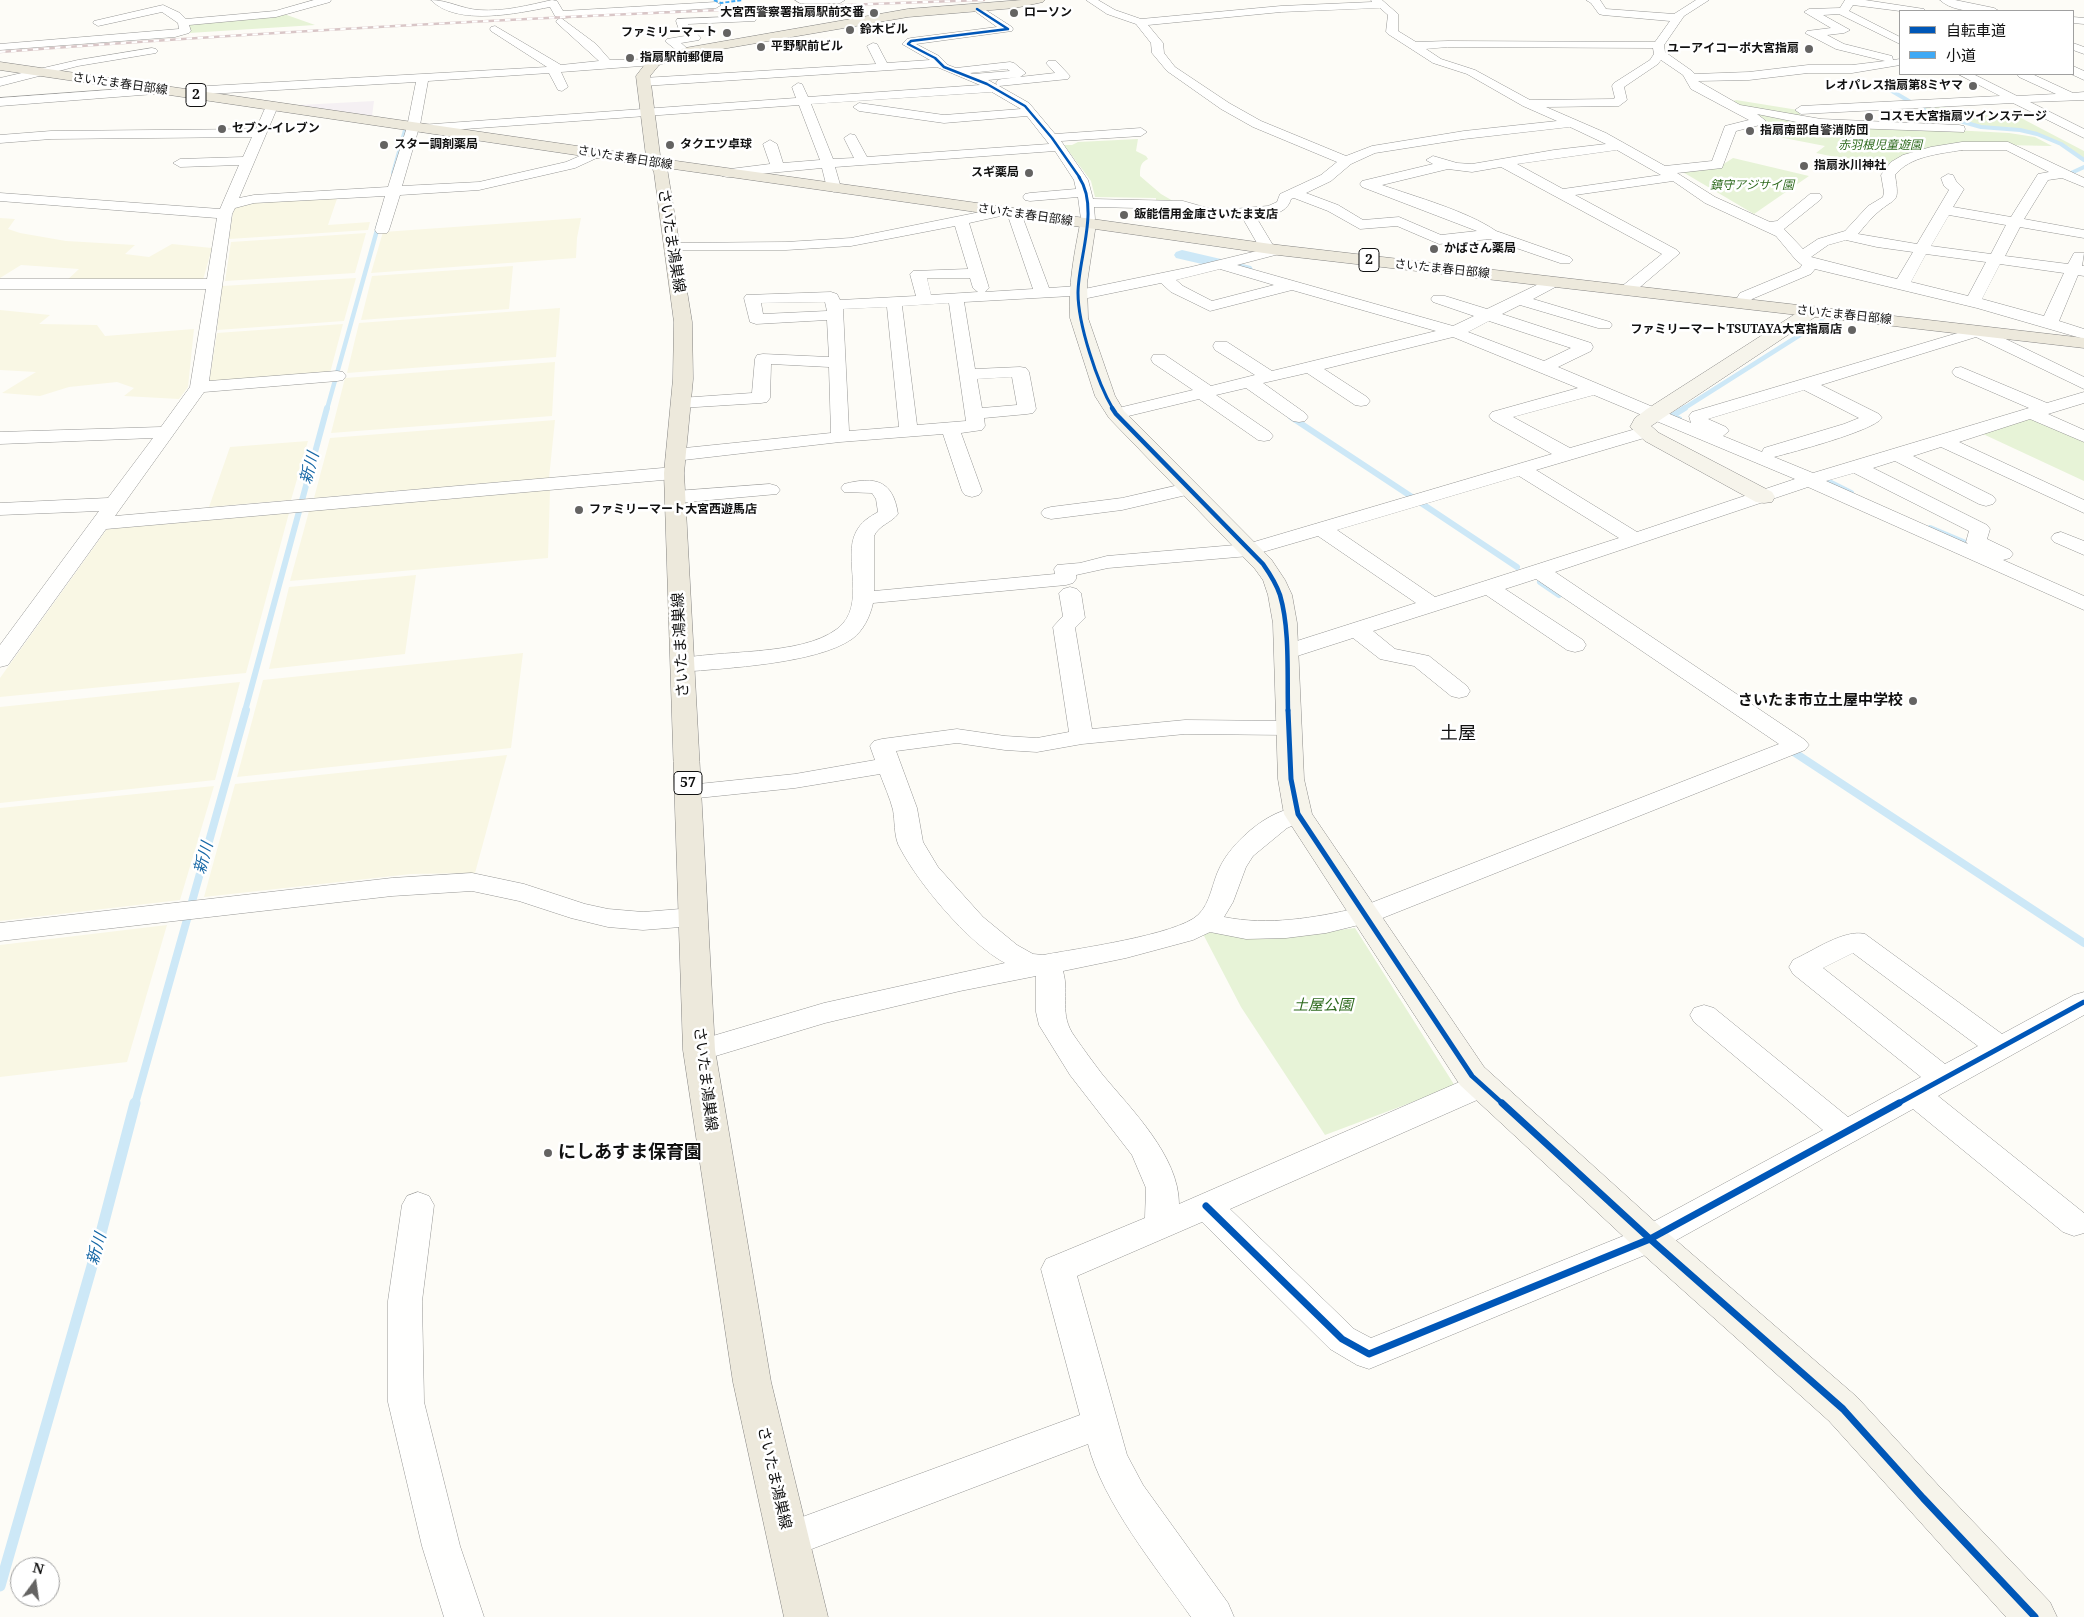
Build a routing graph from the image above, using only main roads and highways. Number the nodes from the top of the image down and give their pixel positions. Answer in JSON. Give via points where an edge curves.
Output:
{"nodes":[{"id":1,"x":1040,"y":0,"type":"edge"},
{"id":2,"x":0,"y":66,"type":"edge"},
{"id":3,"x":656,"y":162,"type":"junction"},
{"id":4,"x":2084,"y":343,"type":"edge"},
{"id":5,"x":806,"y":1617,"type":"edge"}],
"edges":[{"from":1,"to":3,"type":"main road","name":"さいたま鴻巣線","number":"57","via":[[977,9],[908,13],[685,52],[648,72],[647,111]]},
{"from":2,"to":3,"type":"main road","name":"さいたま春日部線","number":"2"},
{"from":3,"to":4,"type":"main road","name":"さいたま春日部線","number":"2","via":[[1007,213],[1080,210],[1273,249]]},
{"from":3,"to":5,"type":"main road","name":"さいたま鴻巣線","number":"57","via":[[683,322],[684,359],[675,475],[699,1050],[752,1382]]}]}
